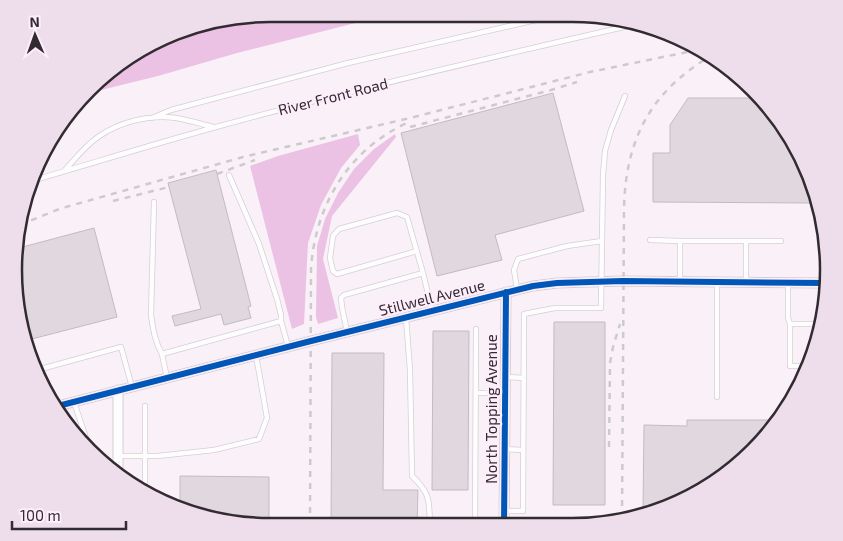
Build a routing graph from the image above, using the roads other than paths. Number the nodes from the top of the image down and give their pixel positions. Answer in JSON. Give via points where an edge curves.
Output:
{"nodes":[{"id":1,"x":527,"y":22,"type":"edge"},
{"id":2,"x":622,"y":27,"type":"edge"},
{"id":3,"x":626,"y":96,"type":"dead end"},
{"id":4,"x":152,"y":118,"type":"junction"},
{"id":5,"x":215,"y":127,"type":"junction"},
{"id":6,"x":64,"y":172,"type":"junction"},
{"id":7,"x":229,"y":176,"type":"dead end"},
{"id":8,"x":40,"y":178,"type":"edge"},
{"id":9,"x":154,"y":202,"type":"dead end"},
{"id":10,"x":650,"y":240,"type":"dead end"},
{"id":11,"x":602,"y":241,"type":"junction"},
{"id":12,"x":680,"y":241,"type":"junction"},
{"id":13,"x":746,"y":241,"type":"junction"},
{"id":14,"x":781,"y":241,"type":"dead end"},
{"id":15,"x":417,"y":251,"type":"junction"},
{"id":16,"x":423,"y":273,"type":"junction"},
{"id":17,"x":602,"y":282,"type":"junction"},
{"id":18,"x":680,"y":282,"type":"junction"},
{"id":19,"x":717,"y":282,"type":"junction"},
{"id":20,"x":746,"y":282,"type":"junction"},
{"id":21,"x":788,"y":282,"type":"junction"},
{"id":22,"x":820,"y":283,"type":"edge"},
{"id":23,"x":517,"y":289,"type":"junction"},
{"id":24,"x":506,"y":292,"type":"junction"},
{"id":25,"x":432,"y":310,"type":"junction"},
{"id":26,"x":406,"y":317,"type":"junction"},
{"id":27,"x":281,"y":321,"type":"junction"},
{"id":28,"x":790,"y":324,"type":"junction"},
{"id":29,"x":815,"y":324,"type":"edge"},
{"id":30,"x":476,"y":329,"type":"dead end"},
{"id":31,"x":347,"y":332,"type":"junction"},
{"id":32,"x":288,"y":346,"type":"junction"},
{"id":33,"x":162,"y":354,"type":"junction"},
{"id":34,"x":255,"y":355,"type":"junction"},
{"id":35,"x":802,"y":366,"type":"edge"},
{"id":36,"x":43,"y":368,"type":"edge"},
{"id":37,"x":505,"y":377,"type":"junction"},
{"id":38,"x":168,"y":378,"type":"junction"},
{"id":39,"x":524,"y":378,"type":"junction"},
{"id":40,"x":132,"y":387,"type":"junction"},
{"id":41,"x":118,"y":390,"type":"junction"},
{"id":42,"x":476,"y":393,"type":"junction"},
{"id":43,"x":505,"y":393,"type":"junction"},
{"id":44,"x":717,"y":397,"type":"dead end"},
{"id":45,"x":74,"y":402,"type":"junction"},
{"id":46,"x":62,"y":405,"type":"edge"},
{"id":47,"x":145,"y":406,"type":"dead end"},
{"id":48,"x":85,"y":435,"type":"edge"},
{"id":49,"x":505,"y":449,"type":"junction"},
{"id":50,"x":523,"y":450,"type":"junction"},
{"id":51,"x":118,"y":456,"type":"junction"},
{"id":52,"x":145,"y":456,"type":"junction"},
{"id":53,"x":118,"y":465,"type":"edge"},
{"id":54,"x":145,"y":484,"type":"edge"},
{"id":55,"x":504,"y":511,"type":"junction"},
{"id":56,"x":430,"y":518,"type":"edge"},
{"id":57,"x":475,"y":518,"type":"edge"},
{"id":58,"x":504,"y":518,"type":"edge"}],
"edges":[{"from":1,"to":4,"type":"lane","via":[[348,63],[171,110]]},
{"from":2,"to":5,"type":"lane","name":"River Front Road"},
{"from":3,"to":11,"type":"lane","via":[[605,151]]},
{"from":4,"to":5,"type":"lane","via":[[174,118]]},
{"from":4,"to":6,"type":"lane","via":[[116,127],[98,137]]},
{"from":5,"to":6,"type":"lane","name":"River Front Road"},
{"from":6,"to":8,"type":"lane","name":"River Front Road"},
{"from":7,"to":27,"type":"lane","via":[[259,244]]},
{"from":9,"to":33,"type":"lane","via":[[151,315],[157,346]]},
{"from":10,"to":12,"type":"lane"},
{"from":11,"to":17,"type":"lane"},
{"from":11,"to":23,"type":"lane","via":[[566,246],[518,259],[514,270]]},
{"from":12,"to":13,"type":"lane"},
{"from":12,"to":18,"type":"lane"},
{"from":13,"to":14,"type":"lane"},
{"from":13,"to":20,"type":"lane"},
{"from":15,"to":15,"type":"lane","via":[[407,217],[397,213],[339,229],[333,236],[330,258],[337,274]]},
{"from":15,"to":16,"type":"lane"},
{"from":16,"to":25,"type":"lane"},
{"from":16,"to":31,"type":"lane","via":[[344,295],[341,298]]},
{"from":17,"to":18,"type":"street","name":"Stillwell Avenue"},
{"from":17,"to":23,"type":"street","name":"Stillwell Avenue","via":[[557,283]]},
{"from":17,"to":39,"type":"lane","via":[[601,308],[555,308],[524,314]]},
{"from":18,"to":19,"type":"street","name":"Stillwell Avenue"},
{"from":19,"to":20,"type":"street","name":"Stillwell Avenue"},
{"from":19,"to":44,"type":"lane"},
{"from":20,"to":21,"type":"street","name":"Stillwell Avenue"},
{"from":21,"to":22,"type":"street","name":"Stillwell Avenue"},
{"from":21,"to":28,"type":"lane"},
{"from":23,"to":24,"type":"street","name":"Stillwell Avenue"},
{"from":24,"to":25,"type":"street","name":"Stillwell Avenue"},
{"from":24,"to":37,"type":"street","name":"North Topping Avenue"},
{"from":25,"to":26,"type":"street","name":"Stillwell Avenue"},
{"from":26,"to":31,"type":"street","name":"Stillwell Avenue"},
{"from":26,"to":56,"type":"lane","via":[[412,476],[423,486],[429,499]]},
{"from":27,"to":32,"type":"lane"},
{"from":27,"to":33,"type":"lane"},
{"from":28,"to":29,"type":"lane"},
{"from":28,"to":35,"type":"lane","via":[[790,366]]},
{"from":30,"to":42,"type":"lane"},
{"from":31,"to":32,"type":"street","name":"Stillwell Avenue"},
{"from":32,"to":34,"type":"street","name":"Stillwell Avenue"},
{"from":33,"to":38,"type":"lane"},
{"from":34,"to":38,"type":"street","name":"Stillwell Avenue"},
{"from":34,"to":52,"type":"lane","via":[[267,418],[259,439],[214,450]]},
{"from":36,"to":40,"type":"lane","via":[[121,347]]},
{"from":37,"to":39,"type":"lane"},
{"from":37,"to":43,"type":"street","name":"North Topping Avenue"},
{"from":38,"to":40,"type":"street","name":"Stillwell Avenue"},
{"from":39,"to":50,"type":"lane"},
{"from":40,"to":41,"type":"street","name":"Stillwell Avenue"},
{"from":41,"to":45,"type":"street","name":"Stillwell Avenue"},
{"from":41,"to":51,"type":"street"},
{"from":42,"to":43,"type":"lane"},
{"from":42,"to":57,"type":"lane"},
{"from":43,"to":49,"type":"street","name":"North Topping Avenue"},
{"from":45,"to":46,"type":"street","name":"Stillwell Avenue"},
{"from":45,"to":48,"type":"lane"},
{"from":47,"to":52,"type":"lane"},
{"from":49,"to":50,"type":"lane"},
{"from":49,"to":55,"type":"street","name":"North Topping Avenue"},
{"from":50,"to":55,"type":"lane","via":[[523,511]]},
{"from":51,"to":52,"type":"lane"},
{"from":51,"to":53,"type":"street"},
{"from":52,"to":54,"type":"lane"},
{"from":55,"to":58,"type":"street","name":"North Topping Avenue"}]}
